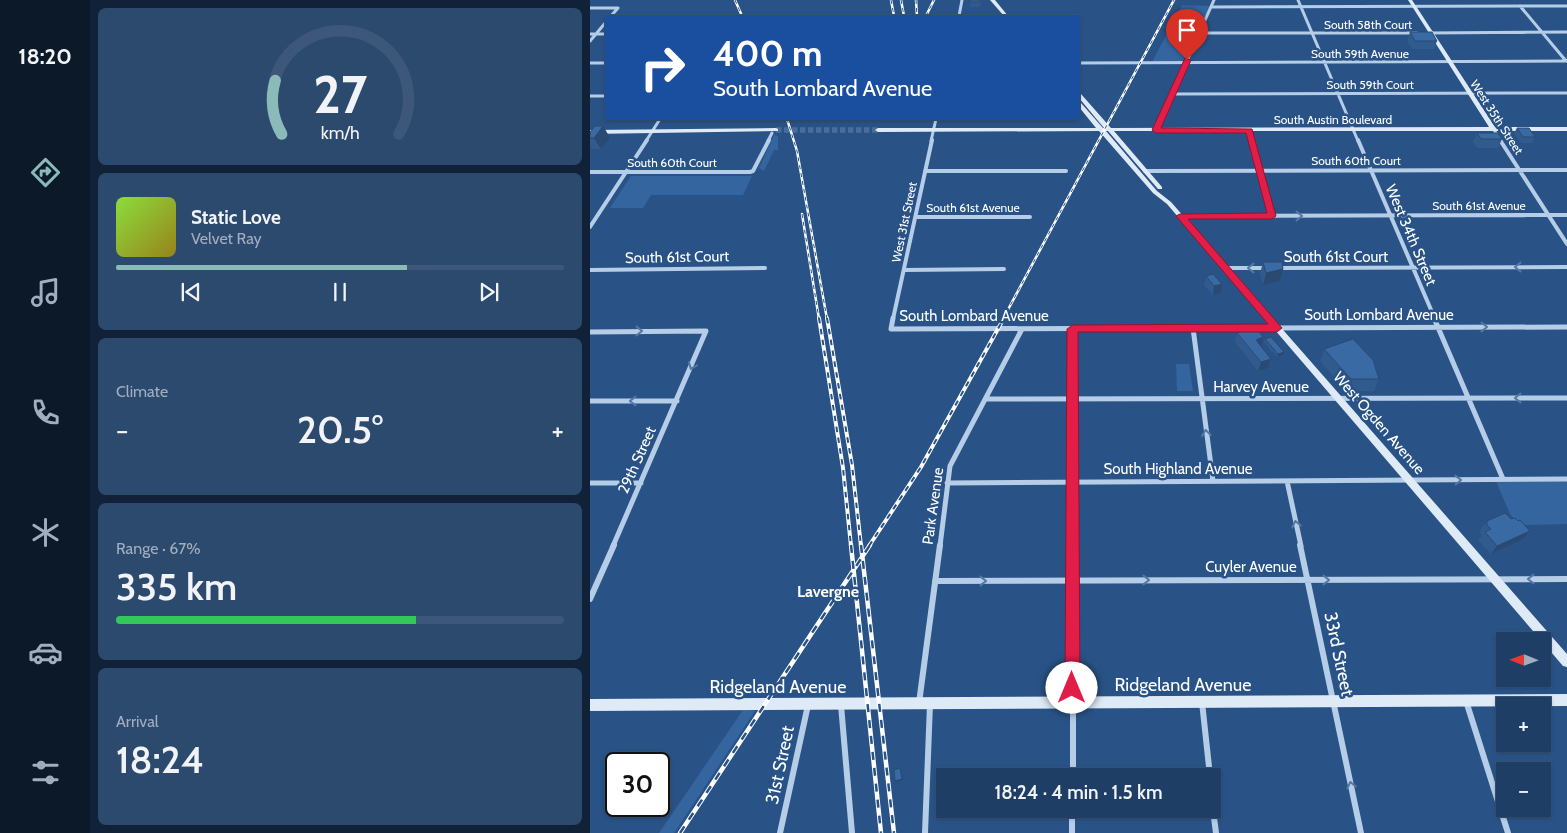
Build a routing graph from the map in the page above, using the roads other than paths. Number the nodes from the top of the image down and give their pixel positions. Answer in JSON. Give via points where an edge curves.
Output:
{"nodes":[{"id":1,"x":962,"y":0,"type":"edge"},
{"id":2,"x":992,"y":0,"type":"edge"},
{"id":3,"x":1214,"y":0,"type":"edge"},
{"id":4,"x":1298,"y":0,"type":"edge"},
{"id":5,"x":1410,"y":0,"type":"edge"},
{"id":6,"x":1522,"y":0,"type":"edge"},
{"id":7,"x":1520,"y":6,"type":"junction"},
{"id":8,"x":1528,"y":6,"type":"junction"},
{"id":9,"x":1567,"y":6,"type":"edge"},
{"id":10,"x":1212,"y":7,"type":"junction"},
{"id":11,"x":1301,"y":7,"type":"junction"},
{"id":12,"x":1415,"y":7,"type":"junction"},
{"id":13,"x":590,"y":8,"type":"edge"},
{"id":14,"x":612,"y":15,"type":"edge"},
{"id":15,"x":959,"y":15,"type":"edge"},
{"id":16,"x":1005,"y":15,"type":"edge"},
{"id":17,"x":605,"y":23,"type":"edge"},
{"id":18,"x":1431,"y":32,"type":"junction"},
{"id":19,"x":1542,"y":32,"type":"junction"},
{"id":20,"x":1567,"y":32,"type":"edge"},
{"id":21,"x":1199,"y":33,"type":"junction"},
{"id":22,"x":1312,"y":33,"type":"junction"},
{"id":23,"x":590,"y":34,"type":"edge"},
{"id":24,"x":596,"y":34,"type":"junction"},
{"id":25,"x":605,"y":34,"type":"edge"},
{"id":26,"x":590,"y":41,"type":"edge"},
{"id":27,"x":1567,"y":61,"type":"edge"},
{"id":28,"x":1325,"y":62,"type":"junction"},
{"id":29,"x":1450,"y":62,"type":"junction"},
{"id":30,"x":590,"y":63,"type":"edge"},
{"id":31,"x":605,"y":63,"type":"edge"},
{"id":32,"x":1080,"y":63,"type":"edge"},
{"id":33,"x":1186,"y":63,"type":"junction"},
{"id":34,"x":1470,"y":93,"type":"junction"},
{"id":35,"x":1567,"y":93,"type":"edge"},
{"id":36,"x":1172,"y":94,"type":"junction"},
{"id":37,"x":1338,"y":94,"type":"junction"},
{"id":38,"x":590,"y":96,"type":"edge"},
{"id":39,"x":605,"y":96,"type":"edge"},
{"id":40,"x":1080,"y":96,"type":"edge"},
{"id":41,"x":1080,"y":105,"type":"edge"},
{"id":42,"x":659,"y":120,"type":"edge"},
{"id":43,"x":936,"y":120,"type":"edge"},
{"id":44,"x":1101,"y":130,"type":"junction"},
{"id":45,"x":1110,"y":130,"type":"junction"},
{"id":46,"x":1156,"y":130,"type":"junction"},
{"id":47,"x":1249,"y":130,"type":"junction"},
{"id":48,"x":1354,"y":130,"type":"junction"},
{"id":49,"x":1494,"y":130,"type":"junction"},
{"id":50,"x":1567,"y":130,"type":"edge"},
{"id":51,"x":878,"y":131,"type":"tunnel mouth"},
{"id":52,"x":934,"y":131,"type":"junction"},
{"id":53,"x":590,"y":132,"type":"edge"},
{"id":54,"x":652,"y":132,"type":"junction"},
{"id":55,"x":773,"y":132,"type":"joint"},
{"id":56,"x":1371,"y":170,"type":"junction"},
{"id":57,"x":1520,"y":170,"type":"junction"},
{"id":58,"x":1567,"y":170,"type":"edge"},
{"id":59,"x":925,"y":171,"type":"junction"},
{"id":60,"x":1066,"y":171,"type":"dead end"},
{"id":61,"x":1145,"y":171,"type":"junction"},
{"id":62,"x":1260,"y":171,"type":"junction"},
{"id":63,"x":590,"y":172,"type":"edge"},
{"id":64,"x":626,"y":172,"type":"junction"},
{"id":65,"x":1169,"y":203,"type":"junction"},
{"id":66,"x":1548,"y":215,"type":"junction"},
{"id":67,"x":1567,"y":215,"type":"edge"},
{"id":68,"x":1180,"y":216,"type":"junction"},
{"id":69,"x":1272,"y":216,"type":"junction"},
{"id":70,"x":1390,"y":216,"type":"junction"},
{"id":71,"x":590,"y":217,"type":"edge"},
{"id":72,"x":596,"y":217,"type":"junction"},
{"id":73,"x":916,"y":217,"type":"junction"},
{"id":74,"x":1030,"y":217,"type":"dead end"},
{"id":75,"x":590,"y":227,"type":"edge"},
{"id":76,"x":1567,"y":244,"type":"edge"},
{"id":77,"x":1567,"y":267,"type":"edge"},
{"id":78,"x":765,"y":268,"type":"dead end"},
{"id":79,"x":1226,"y":268,"type":"junction"},
{"id":80,"x":1412,"y":268,"type":"junction"},
{"id":81,"x":1004,"y":269,"type":"dead end"},
{"id":82,"x":590,"y":270,"type":"edge"},
{"id":83,"x":904,"y":270,"type":"junction"},
{"id":84,"x":1567,"y":327,"type":"edge"},
{"id":85,"x":1193,"y":328,"type":"junction"},
{"id":86,"x":1277,"y":328,"type":"junction"},
{"id":87,"x":1438,"y":328,"type":"junction"},
{"id":88,"x":891,"y":329,"type":"joint"},
{"id":89,"x":1022,"y":329,"type":"junction"},
{"id":90,"x":1073,"y":329,"type":"junction"},
{"id":91,"x":590,"y":332,"type":"edge"},
{"id":92,"x":1468,"y":398,"type":"junction"},
{"id":93,"x":1567,"y":398,"type":"edge"},
{"id":94,"x":985,"y":399,"type":"junction"},
{"id":95,"x":1073,"y":399,"type":"junction"},
{"id":96,"x":1202,"y":399,"type":"junction"},
{"id":97,"x":1338,"y":399,"type":"junction"},
{"id":98,"x":590,"y":401,"type":"edge"},
{"id":99,"x":677,"y":401,"type":"junction"},
{"id":100,"x":1503,"y":479,"type":"junction"},
{"id":101,"x":1567,"y":479,"type":"edge"},
{"id":102,"x":1410,"y":480,"type":"junction"},
{"id":103,"x":1213,"y":481,"type":"junction"},
{"id":104,"x":1287,"y":481,"type":"junction"},
{"id":105,"x":1073,"y":482,"type":"junction"},
{"id":106,"x":641,"y":483,"type":"junction"},
{"id":107,"x":948,"y":483,"type":"junction"},
{"id":108,"x":590,"y":484,"type":"edge"},
{"id":109,"x":1567,"y":578,"type":"edge"},
{"id":110,"x":1494,"y":579,"type":"junction"},
{"id":111,"x":1308,"y":580,"type":"junction"},
{"id":112,"x":935,"y":581,"type":"junction"},
{"id":113,"x":1072,"y":581,"type":"junction"},
{"id":114,"x":594,"y":583,"type":"edge"},
{"id":115,"x":590,"y":599,"type":"edge"},
{"id":116,"x":1567,"y":662,"type":"edge"},
{"id":117,"x":1466,"y":700,"type":"junction"},
{"id":118,"x":1567,"y":700,"type":"edge"},
{"id":119,"x":1333,"y":701,"type":"junction"},
{"id":120,"x":1202,"y":702,"type":"junction"},
{"id":121,"x":1072,"y":703,"type":"junction"},
{"id":122,"x":808,"y":704,"type":"junction"},
{"id":123,"x":841,"y":704,"type":"junction"},
{"id":124,"x":924,"y":704,"type":"junction"},
{"id":125,"x":590,"y":705,"type":"edge"},
{"id":126,"x":1072,"y":768,"type":"edge"},
{"id":127,"x":1209,"y":768,"type":"edge"},
{"id":128,"x":1072,"y":818,"type":"edge"},
{"id":129,"x":1214,"y":818,"type":"edge"},
{"id":130,"x":780,"y":833,"type":"edge"},
{"id":131,"x":852,"y":833,"type":"edge"},
{"id":132,"x":925,"y":833,"type":"edge"},
{"id":133,"x":1072,"y":833,"type":"edge"},
{"id":134,"x":1216,"y":833,"type":"edge"},
{"id":135,"x":1361,"y":833,"type":"edge"},
{"id":136,"x":1508,"y":833,"type":"edge"}],
"edges":[{"from":1,"to":15,"type":"street"},
{"from":2,"to":16,"type":"street"},
{"from":3,"to":10,"type":"street"},
{"from":4,"to":11,"type":"street","name":"West 34th Street"},
{"from":5,"to":12,"type":"street","name":"West 35th Street"},
{"from":6,"to":8,"type":"street"},
{"from":7,"to":8,"type":"street"},
{"from":7,"to":12,"type":"street"},
{"from":7,"to":19,"type":"street"},
{"from":8,"to":9,"type":"street"},
{"from":10,"to":11,"type":"street"},
{"from":10,"to":21,"type":"street"},
{"from":11,"to":12,"type":"street"},
{"from":11,"to":22,"type":"street","name":"West 34th Street"},
{"from":12,"to":18,"type":"street","name":"West 35th Street"},
{"from":13,"to":14,"type":"street","via":[[618,8]]},
{"from":17,"to":24,"type":"street"},
{"from":18,"to":19,"type":"street","name":"South 58th Court"},
{"from":18,"to":22,"type":"street","name":"South 58th Court"},
{"from":18,"to":29,"type":"street","name":"West 35th Street"},
{"from":19,"to":20,"type":"street","name":"South 58th Court"},
{"from":19,"to":27,"type":"street"},
{"from":21,"to":22,"type":"street","name":"South 58th Court"},
{"from":21,"to":33,"type":"street"},
{"from":22,"to":28,"type":"street","name":"West 34th Street"},
{"from":23,"to":24,"type":"street"},
{"from":24,"to":25,"type":"street"},
{"from":24,"to":26,"type":"street"},
{"from":27,"to":29,"type":"street","name":"South 59th Avenue"},
{"from":28,"to":29,"type":"street","name":"South 59th Avenue"},
{"from":28,"to":33,"type":"street","name":"South 59th Avenue"},
{"from":28,"to":37,"type":"street","name":"West 34th Street"},
{"from":29,"to":34,"type":"street","name":"West 35th Street"},
{"from":30,"to":31,"type":"street"},
{"from":32,"to":33,"type":"street","name":"South 59th Avenue"},
{"from":33,"to":36,"type":"street"},
{"from":34,"to":35,"type":"street","name":"South 59th Court"},
{"from":34,"to":37,"type":"street","name":"South 59th Court"},
{"from":34,"to":49,"type":"street","name":"West 35th Street"},
{"from":36,"to":37,"type":"street","name":"South 59th Court"},
{"from":36,"to":46,"type":"street"},
{"from":37,"to":48,"type":"street","name":"West 34th Street"},
{"from":38,"to":39,"type":"street"},
{"from":40,"to":45,"type":"street","name":"West Ogden Avenue"},
{"from":41,"to":44,"type":"street","name":"West Ogden Avenue"},
{"from":42,"to":54,"type":"street"},
{"from":43,"to":52,"type":"street","name":"West 31st Street"},
{"from":44,"to":45,"type":"street","name":"South Austin Boulevard"},
{"from":44,"to":52,"type":"street","name":"South Austin Boulevard"},
{"from":44,"to":65,"type":"street","name":"West Ogden Avenue","via":[[1155,192]]},
{"from":45,"to":46,"type":"street","name":"South Austin Boulevard"},
{"from":45,"to":61,"type":"street","name":"West Ogden Avenue"},
{"from":46,"to":47,"type":"street","name":"South Austin Boulevard"},
{"from":47,"to":48,"type":"street","name":"South Austin Boulevard"},
{"from":47,"to":62,"type":"street"},
{"from":48,"to":49,"type":"street","name":"South Austin Boulevard"},
{"from":48,"to":56,"type":"street","name":"West 34th Street"},
{"from":49,"to":50,"type":"street","name":"South Austin Boulevard"},
{"from":49,"to":57,"type":"street","name":"West 35th Street"},
{"from":51,"to":52,"type":"street","name":"South Austin Boulevard"},
{"from":52,"to":59,"type":"street","name":"West 31st Street"},
{"from":53,"to":54,"type":"street"},
{"from":54,"to":55,"type":"street"},
{"from":54,"to":64,"type":"street"},
{"from":55,"to":64,"type":"street","name":"South 60th Court","via":[[753,171]]},
{"from":56,"to":57,"type":"street","name":"South 60th Court"},
{"from":56,"to":62,"type":"street","name":"South 60th Court"},
{"from":56,"to":70,"type":"street","name":"West 34th Street"},
{"from":57,"to":58,"type":"street","name":"South 60th Court"},
{"from":57,"to":66,"type":"street","name":"West 35th Street"},
{"from":59,"to":60,"type":"street"},
{"from":59,"to":73,"type":"street","name":"West 31st Street"},
{"from":61,"to":62,"type":"street","name":"South 60th Court"},
{"from":61,"to":65,"type":"street","name":"West Ogden Avenue"},
{"from":62,"to":69,"type":"street"},
{"from":63,"to":64,"type":"street","name":"South 60th Court"},
{"from":64,"to":72,"type":"street"},
{"from":65,"to":68,"type":"street","name":"West Ogden Avenue"},
{"from":66,"to":67,"type":"street","name":"South 61st Avenue"},
{"from":66,"to":70,"type":"street","name":"South 61st Avenue"},
{"from":66,"to":76,"type":"street","name":"West 35th Street"},
{"from":68,"to":69,"type":"street","name":"South 61st Avenue"},
{"from":68,"to":79,"type":"street","name":"West Ogden Avenue"},
{"from":69,"to":70,"type":"street","name":"South 61st Avenue","one_way":true},
{"from":70,"to":80,"type":"street","name":"West 34th Street"},
{"from":71,"to":72,"type":"street"},
{"from":72,"to":75,"type":"street"},
{"from":73,"to":74,"type":"street","name":"South 61st Avenue"},
{"from":73,"to":83,"type":"street","name":"West 31st Street"},
{"from":77,"to":80,"type":"street","name":"South 61st Court","one_way":true},
{"from":78,"to":82,"type":"street","name":"South 61st Court"},
{"from":80,"to":79,"type":"street","name":"South 61st Court","one_way":true},
{"from":79,"to":86,"type":"street","name":"West Ogden Avenue"},
{"from":80,"to":87,"type":"street","name":"West 34th Street"},
{"from":81,"to":83,"type":"street"},
{"from":83,"to":88,"type":"street","name":"West 31st Street"},
{"from":87,"to":84,"type":"street","name":"South Lombard Avenue","one_way":true},
{"from":85,"to":86,"type":"street","name":"South Lombard Avenue"},
{"from":85,"to":90,"type":"street","name":"South Lombard Avenue"},
{"from":85,"to":96,"type":"street"},
{"from":86,"to":87,"type":"street","name":"South Lombard Avenue"},
{"from":86,"to":97,"type":"street","name":"West Ogden Avenue"},
{"from":87,"to":92,"type":"street","name":"West 34th Street"},
{"from":88,"to":89,"type":"street","name":"South Lombard Avenue"},
{"from":89,"to":90,"type":"street","name":"South Lombard Avenue"},
{"from":89,"to":94,"type":"street","name":"Park Avenue"},
{"from":90,"to":95,"type":"street"},
{"from":91,"to":99,"type":"street","name":"29th Street","one_way":true,"via":[[706,331]]},
{"from":93,"to":92,"type":"street","name":"Harvey Avenue","one_way":true},
{"from":92,"to":97,"type":"street","name":"Harvey Avenue"},
{"from":92,"to":100,"type":"street","name":"West 34th Street"},
{"from":94,"to":95,"type":"street","name":"Harvey Avenue"},
{"from":94,"to":107,"type":"street","name":"Park Avenue","via":[[950,466]]},
{"from":95,"to":96,"type":"street","name":"Harvey Avenue"},
{"from":95,"to":105,"type":"street"},
{"from":96,"to":97,"type":"street","name":"Harvey Avenue"},
{"from":103,"to":96,"type":"street","one_way":true},
{"from":97,"to":102,"type":"street","name":"West Ogden Avenue"},
{"from":99,"to":98,"type":"street","one_way":true},
{"from":99,"to":106,"type":"street","name":"29th Street"},
{"from":100,"to":101,"type":"street","name":"South Highland Avenue"},
{"from":102,"to":100,"type":"street","name":"South Highland Avenue","one_way":true},
{"from":102,"to":104,"type":"street","name":"South Highland Avenue"},
{"from":102,"to":110,"type":"street","name":"West Ogden Avenue"},
{"from":103,"to":104,"type":"street","name":"South Highland Avenue"},
{"from":103,"to":105,"type":"street","name":"South Highland Avenue"},
{"from":111,"to":104,"type":"street","name":"33rd Street","one_way":true},
{"from":105,"to":107,"type":"street","name":"South Highland Avenue"},
{"from":105,"to":113,"type":"street"},
{"from":106,"to":108,"type":"street"},
{"from":106,"to":114,"type":"street","name":"29th Street"},
{"from":107,"to":112,"type":"street","name":"Park Avenue"},
{"from":109,"to":110,"type":"street","name":"Cuyler Avenue","one_way":true},
{"from":111,"to":110,"type":"street","name":"Cuyler Avenue","one_way":true},
{"from":110,"to":116,"type":"street","name":"West Ogden Avenue"},
{"from":113,"to":111,"type":"street","name":"Cuyler Avenue","one_way":true},
{"from":111,"to":119,"type":"street","name":"33rd Street"},
{"from":112,"to":113,"type":"street","name":"Cuyler Avenue","one_way":true},
{"from":112,"to":124,"type":"street","name":"Park Avenue"},
{"from":113,"to":121,"type":"street"},
{"from":114,"to":115,"type":"street","name":"29th Street"},
{"from":117,"to":118,"type":"street","name":"Ridgeland Avenue"},
{"from":117,"to":119,"type":"street","name":"Ridgeland Avenue"},
{"from":117,"to":136,"type":"street"},
{"from":119,"to":120,"type":"street","name":"Ridgeland Avenue"},
{"from":135,"to":119,"type":"street","name":"33rd Street","one_way":true},
{"from":120,"to":121,"type":"street","name":"Ridgeland Avenue"},
{"from":120,"to":127,"type":"street"},
{"from":121,"to":124,"type":"street","name":"Ridgeland Avenue"},
{"from":121,"to":126,"type":"street"},
{"from":122,"to":123,"type":"street","name":"Ridgeland Avenue"},
{"from":122,"to":125,"type":"street","name":"Ridgeland Avenue"},
{"from":122,"to":130,"type":"street","name":"31st Street"},
{"from":123,"to":124,"type":"street","name":"Ridgeland Avenue"},
{"from":123,"to":131,"type":"street"},
{"from":124,"to":132,"type":"street","name":"Park Avenue"},
{"from":128,"to":133,"type":"street"},
{"from":129,"to":134,"type":"street"}]}
